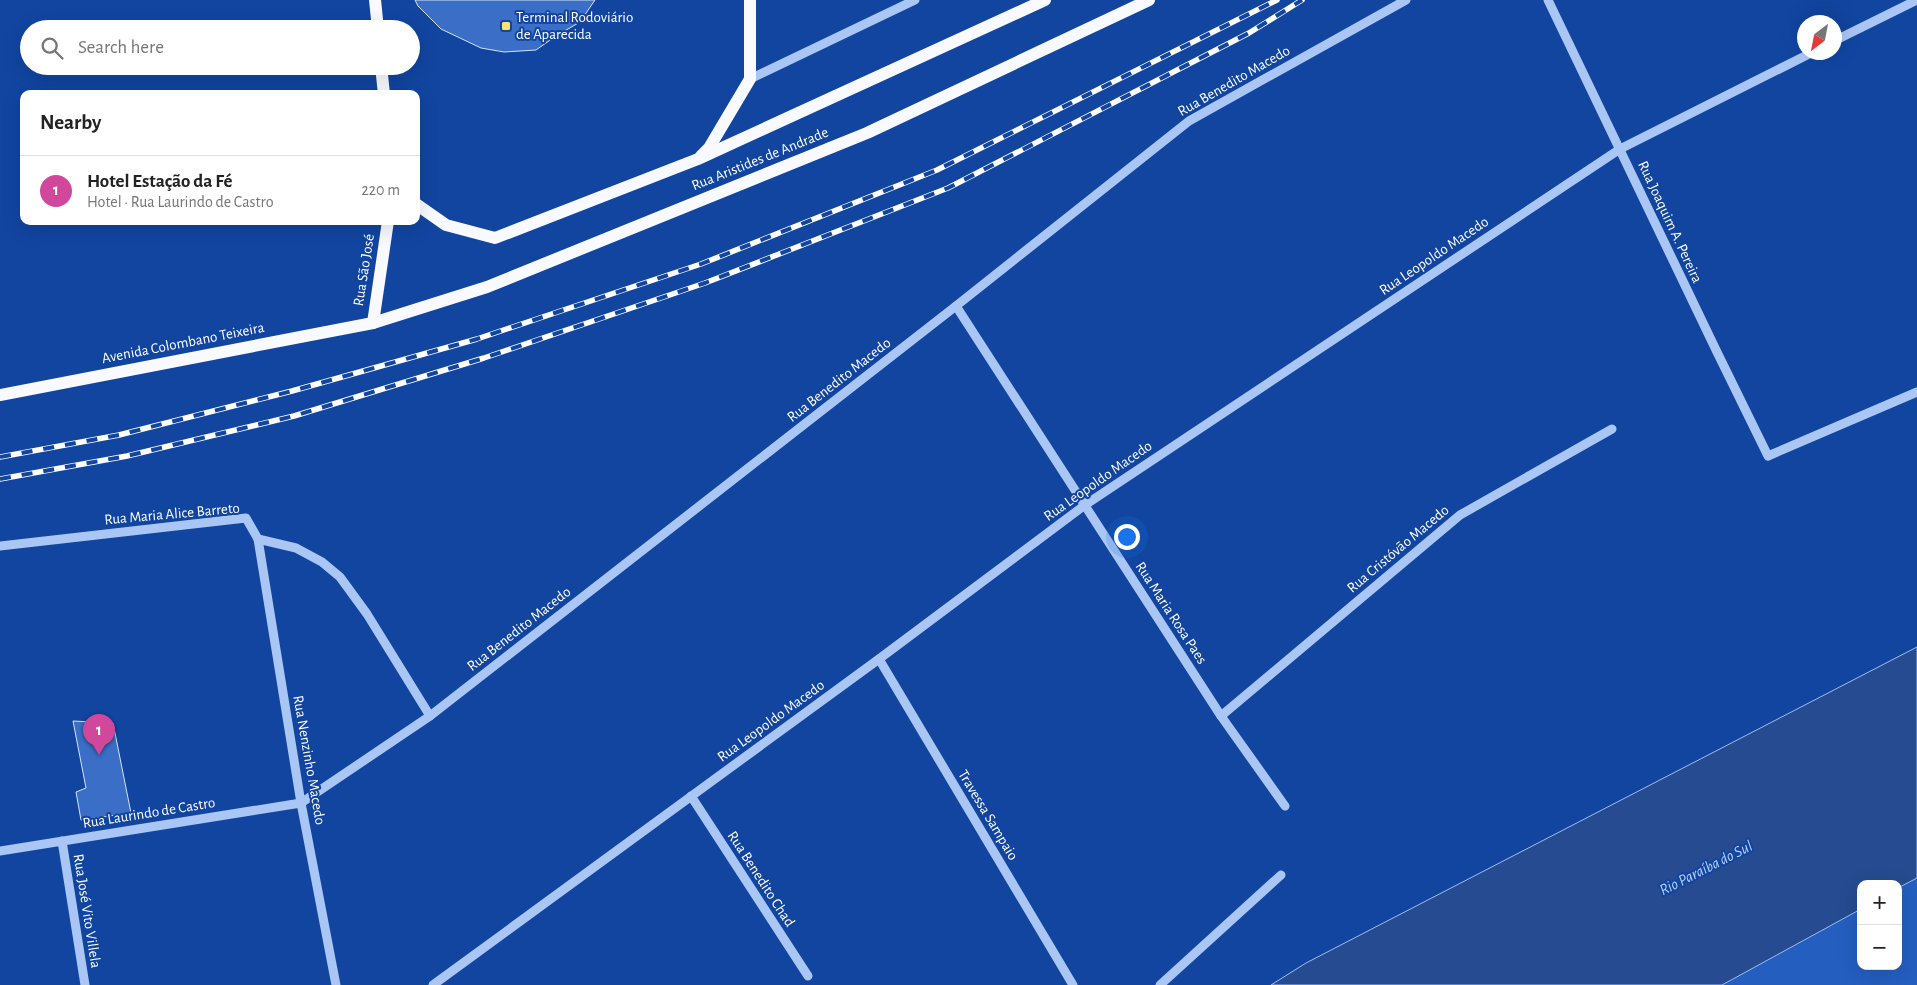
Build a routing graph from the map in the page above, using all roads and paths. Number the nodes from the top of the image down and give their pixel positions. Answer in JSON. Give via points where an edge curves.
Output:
{"nodes":[{"id":1,"x":375,"y":0,"type":"edge"},
{"id":2,"x":750,"y":0,"type":"edge"},
{"id":3,"x":915,"y":0,"type":"edge"},
{"id":4,"x":1045,"y":0,"type":"edge"},
{"id":5,"x":1149,"y":0,"type":"edge"},
{"id":6,"x":1406,"y":0,"type":"edge"},
{"id":7,"x":1548,"y":0,"type":"edge"},
{"id":8,"x":1917,"y":0,"type":"edge"},
{"id":9,"x":377,"y":20,"type":"edge"},
{"id":10,"x":1842,"y":38,"type":"edge"},
{"id":11,"x":1797,"y":60,"type":"edge"},
{"id":12,"x":382,"y":75,"type":"edge"},
{"id":13,"x":750,"y":79,"type":"junction"},
{"id":14,"x":384,"y":90,"type":"edge"},
{"id":15,"x":1620,"y":149,"type":"junction"},
{"id":16,"x":698,"y":159,"type":"junction"},
{"id":17,"x":420,"y":207,"type":"edge"},
{"id":18,"x":387,"y":225,"type":"edge"},
{"id":19,"x":956,"y":306,"type":"junction"},
{"id":20,"x":373,"y":324,"type":"junction"},
{"id":21,"x":1917,"y":392,"type":"edge"},
{"id":22,"x":0,"y":395,"type":"edge"},
{"id":23,"x":1612,"y":429,"type":"dead end"},
{"id":24,"x":1085,"y":505,"type":"junction"},
{"id":25,"x":258,"y":539,"type":"junction"},
{"id":26,"x":0,"y":546,"type":"edge"},
{"id":27,"x":879,"y":659,"type":"junction"},
{"id":28,"x":430,"y":716,"type":"junction"},
{"id":29,"x":1220,"y":716,"type":"junction"},
{"id":30,"x":691,"y":796,"type":"junction"},
{"id":31,"x":301,"y":803,"type":"junction"},
{"id":32,"x":1285,"y":806,"type":"dead end"},
{"id":33,"x":62,"y":841,"type":"junction"},
{"id":34,"x":0,"y":851,"type":"edge"},
{"id":35,"x":1280,"y":875,"type":"dead end"},
{"id":36,"x":808,"y":976,"type":"dead end"},
{"id":37,"x":85,"y":985,"type":"edge"},
{"id":38,"x":336,"y":985,"type":"edge"},
{"id":39,"x":432,"y":985,"type":"edge"},
{"id":40,"x":1073,"y":985,"type":"edge"},
{"id":41,"x":1160,"y":985,"type":"edge"}],
"edges":[{"from":1,"to":9,"type":"main road"},
{"from":2,"to":13,"type":"main road"},
{"from":3,"to":13,"type":"street"},
{"from":4,"to":16,"type":"main road","name":"Rua Aristides de Andrade"},
{"from":5,"to":20,"type":"main road","name":"Rua Aristides de Andrade","via":[[867,134],[487,287]]},
{"from":6,"to":19,"type":"street","name":"Rua Benedito Macedo","via":[[1189,121]]},
{"from":7,"to":15,"type":"street","name":"Rua Joaquim A. Pereira"},
{"from":8,"to":10,"type":"street"},
{"from":11,"to":15,"type":"street","name":"Rua Leopoldo Macedo"},
{"from":12,"to":14,"type":"main road"},
{"from":13,"to":16,"type":"main road","via":[[709,148]]},
{"from":15,"to":21,"type":"street","name":"Rua Joaquim A. Pereira","via":[[1768,456]]},
{"from":15,"to":24,"type":"street","name":"Rua Leopoldo Macedo"},
{"from":16,"to":17,"type":"main road","name":"Rua Aristides de Andrade","via":[[495,238],[446,225]]},
{"from":18,"to":20,"type":"main road","name":"Rua São José"},
{"from":19,"to":24,"type":"street","name":"Rua Maria Rosa Paes"},
{"from":19,"to":28,"type":"street","name":"Rua Benedito Macedo"},
{"from":20,"to":22,"type":"main road","name":"Avenida Colombano Teixeira"},
{"from":23,"to":29,"type":"street","name":"Rua Cristóvão Macedo","via":[[1460,515]]},
{"from":24,"to":27,"type":"street","name":"Rua Leopoldo Macedo"},
{"from":24,"to":29,"type":"street","name":"Rua Maria Rosa Paes"},
{"from":25,"to":26,"type":"street","name":"Rua Maria Alice Barreto","via":[[246,518]]},
{"from":25,"to":28,"type":"street","via":[[296,548],[322,562],[340,577],[367,614]]},
{"from":25,"to":31,"type":"street","name":"Rua Nenzinho Macedo"},
{"from":27,"to":30,"type":"street","name":"Rua Leopoldo Macedo"},
{"from":27,"to":40,"type":"street","name":"Travessa Sampaio"},
{"from":28,"to":31,"type":"street","name":"Rua Benedito Macedo"},
{"from":29,"to":32,"type":"street","name":"Rua Maria Rosa Paes"},
{"from":30,"to":36,"type":"street","name":"Rua Benedito Chad"},
{"from":30,"to":39,"type":"street","name":"Rua Leopoldo Macedo"},
{"from":31,"to":33,"type":"street","name":"Rua Laurindo de Castro"},
{"from":31,"to":38,"type":"street","name":"Rua Nenzinho Macedo"},
{"from":33,"to":34,"type":"street","name":"Rua Laurindo de Castro"},
{"from":33,"to":37,"type":"street","name":"Rua José Vito Villela"},
{"from":35,"to":41,"type":"street"}]}
